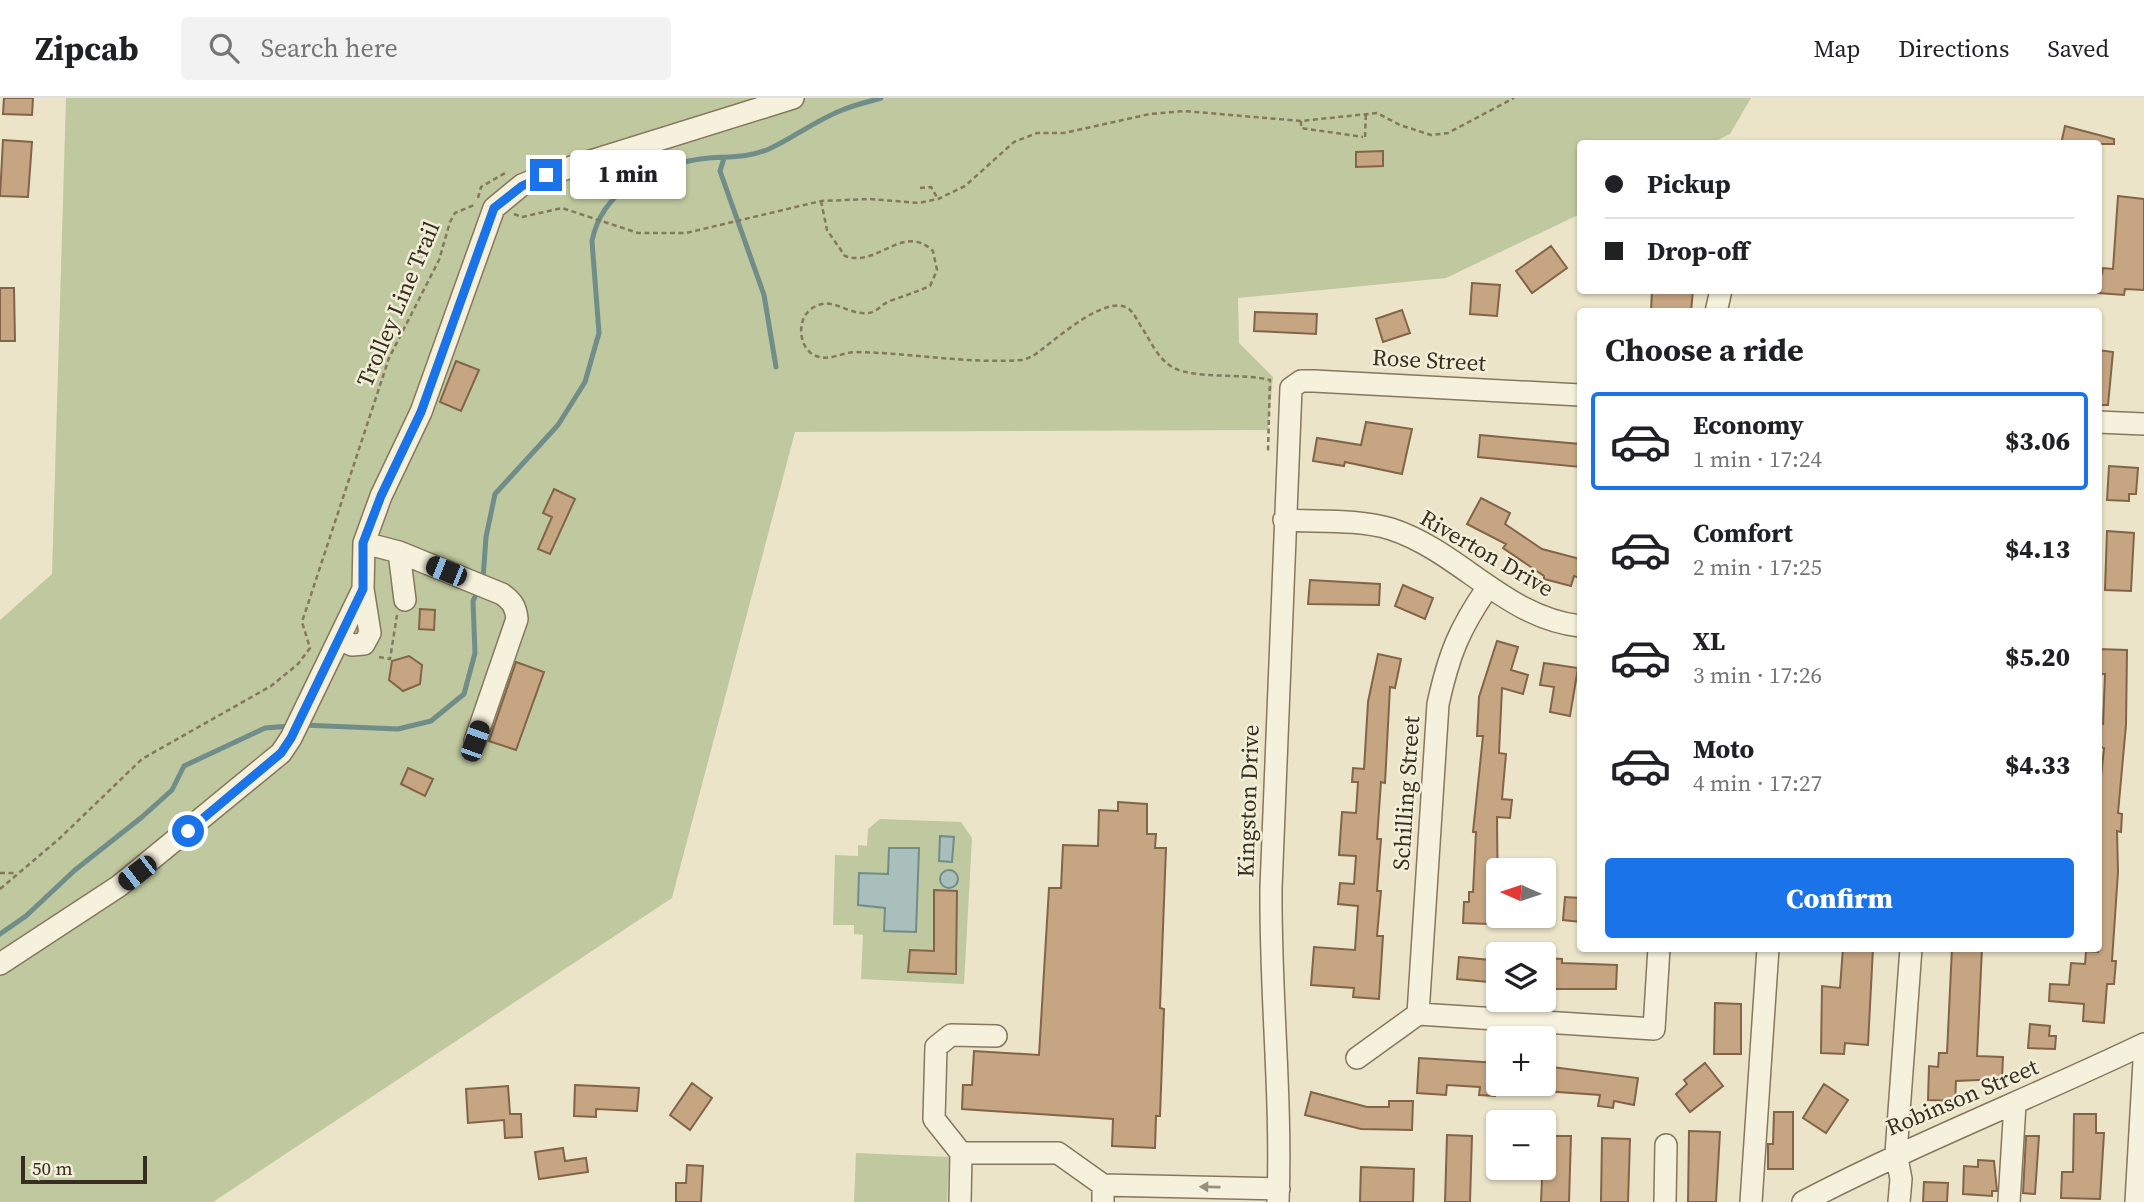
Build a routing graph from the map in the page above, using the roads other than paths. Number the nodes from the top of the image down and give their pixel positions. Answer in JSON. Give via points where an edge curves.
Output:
{"nodes":[{"id":1,"x":793,"y":98,"type":"edge"},
{"id":2,"x":1577,"y":395,"type":"edge"},
{"id":3,"x":1289,"y":402,"type":"joint"},
{"id":4,"x":2102,"y":422,"type":"edge"},
{"id":5,"x":2144,"y":424,"type":"edge"},
{"id":6,"x":1284,"y":520,"type":"junction"},
{"id":7,"x":363,"y":543,"type":"junction"},
{"id":8,"x":399,"y":552,"type":"junction"},
{"id":9,"x":1489,"y":587,"type":"junction"},
{"id":10,"x":405,"y":600,"type":"dead end"},
{"id":11,"x":1577,"y":625,"type":"edge"},
{"id":12,"x":475,"y":741,"type":"dead end"},
{"id":13,"x":1659,"y":952,"type":"edge"},
{"id":14,"x":1769,"y":952,"type":"edge"},
{"id":15,"x":1911,"y":952,"type":"edge"},
{"id":16,"x":0,"y":964,"type":"edge"},
{"id":17,"x":1418,"y":1014,"type":"junction"},
{"id":18,"x":996,"y":1036,"type":"dead end"},
{"id":19,"x":2144,"y":1044,"type":"edge"},
{"id":20,"x":1357,"y":1058,"type":"dead end"},
{"id":21,"x":2144,"y":1061,"type":"edge"},
{"id":22,"x":2015,"y":1104,"type":"junction"},
{"id":23,"x":1666,"y":1145,"type":"dead end"},
{"id":24,"x":961,"y":1153,"type":"junction"},
{"id":25,"x":1896,"y":1153,"type":"junction"},
{"id":26,"x":1103,"y":1193,"type":"edge"},
{"id":27,"x":1278,"y":1195,"type":"edge"},
{"id":28,"x":1809,"y":1201,"type":"edge"},
{"id":29,"x":960,"y":1202,"type":"edge"},
{"id":30,"x":1665,"y":1202,"type":"edge"},
{"id":31,"x":1751,"y":1202,"type":"edge"},
{"id":32,"x":1899,"y":1202,"type":"edge"},
{"id":33,"x":2009,"y":1202,"type":"edge"},
{"id":34,"x":2136,"y":1202,"type":"edge"}],
"edges":[{"from":1,"to":7,"type":"street","via":[[546,175],[522,186],[494,208],[421,412]]},
{"from":2,"to":3,"type":"street","name":"Rose Street","via":[[1301,381],[1291,388]]},
{"from":3,"to":6,"type":"street","name":"Kingston Drive"},
{"from":4,"to":5,"type":"street"},
{"from":6,"to":9,"type":"street","name":"Riverton Drive","via":[[1391,529]]},
{"from":6,"to":27,"type":"street","name":"Kingston Drive","via":[[1270,968],[1281,1108]]},
{"from":7,"to":8,"type":"street"},
{"from":7,"to":16,"type":"street","via":[[363,589],[307,709],[281,753],[140,870]]},
{"from":8,"to":10,"type":"street"},
{"from":8,"to":12,"type":"street","via":[[511,600],[517,619]]},
{"from":9,"to":11,"type":"street","name":"Riverton Drive","via":[[1523,608]]},
{"from":9,"to":17,"type":"street","name":"Schilling Street","via":[[1460,630],[1438,704]]},
{"from":13,"to":17,"type":"street","via":[[1654,1029]]},
{"from":14,"to":31,"type":"street"},
{"from":15,"to":25,"type":"street"},
{"from":17,"to":20,"type":"street"},
{"from":18,"to":24,"type":"street","via":[[950,1035],[936,1047],[934,1119]]},
{"from":19,"to":22,"type":"street","name":"Robinson Street"},
{"from":21,"to":34,"type":"street"},
{"from":22,"to":25,"type":"street","name":"Robinson Street"},
{"from":22,"to":33,"type":"street"},
{"from":23,"to":30,"type":"street"},
{"from":24,"to":26,"type":"street","via":[[1058,1153]]},
{"from":24,"to":29,"type":"street"},
{"from":25,"to":28,"type":"street","name":"Robinson Street"},
{"from":25,"to":32,"type":"street"},
{"from":27,"to":26,"type":"street","one_way":true}]}
